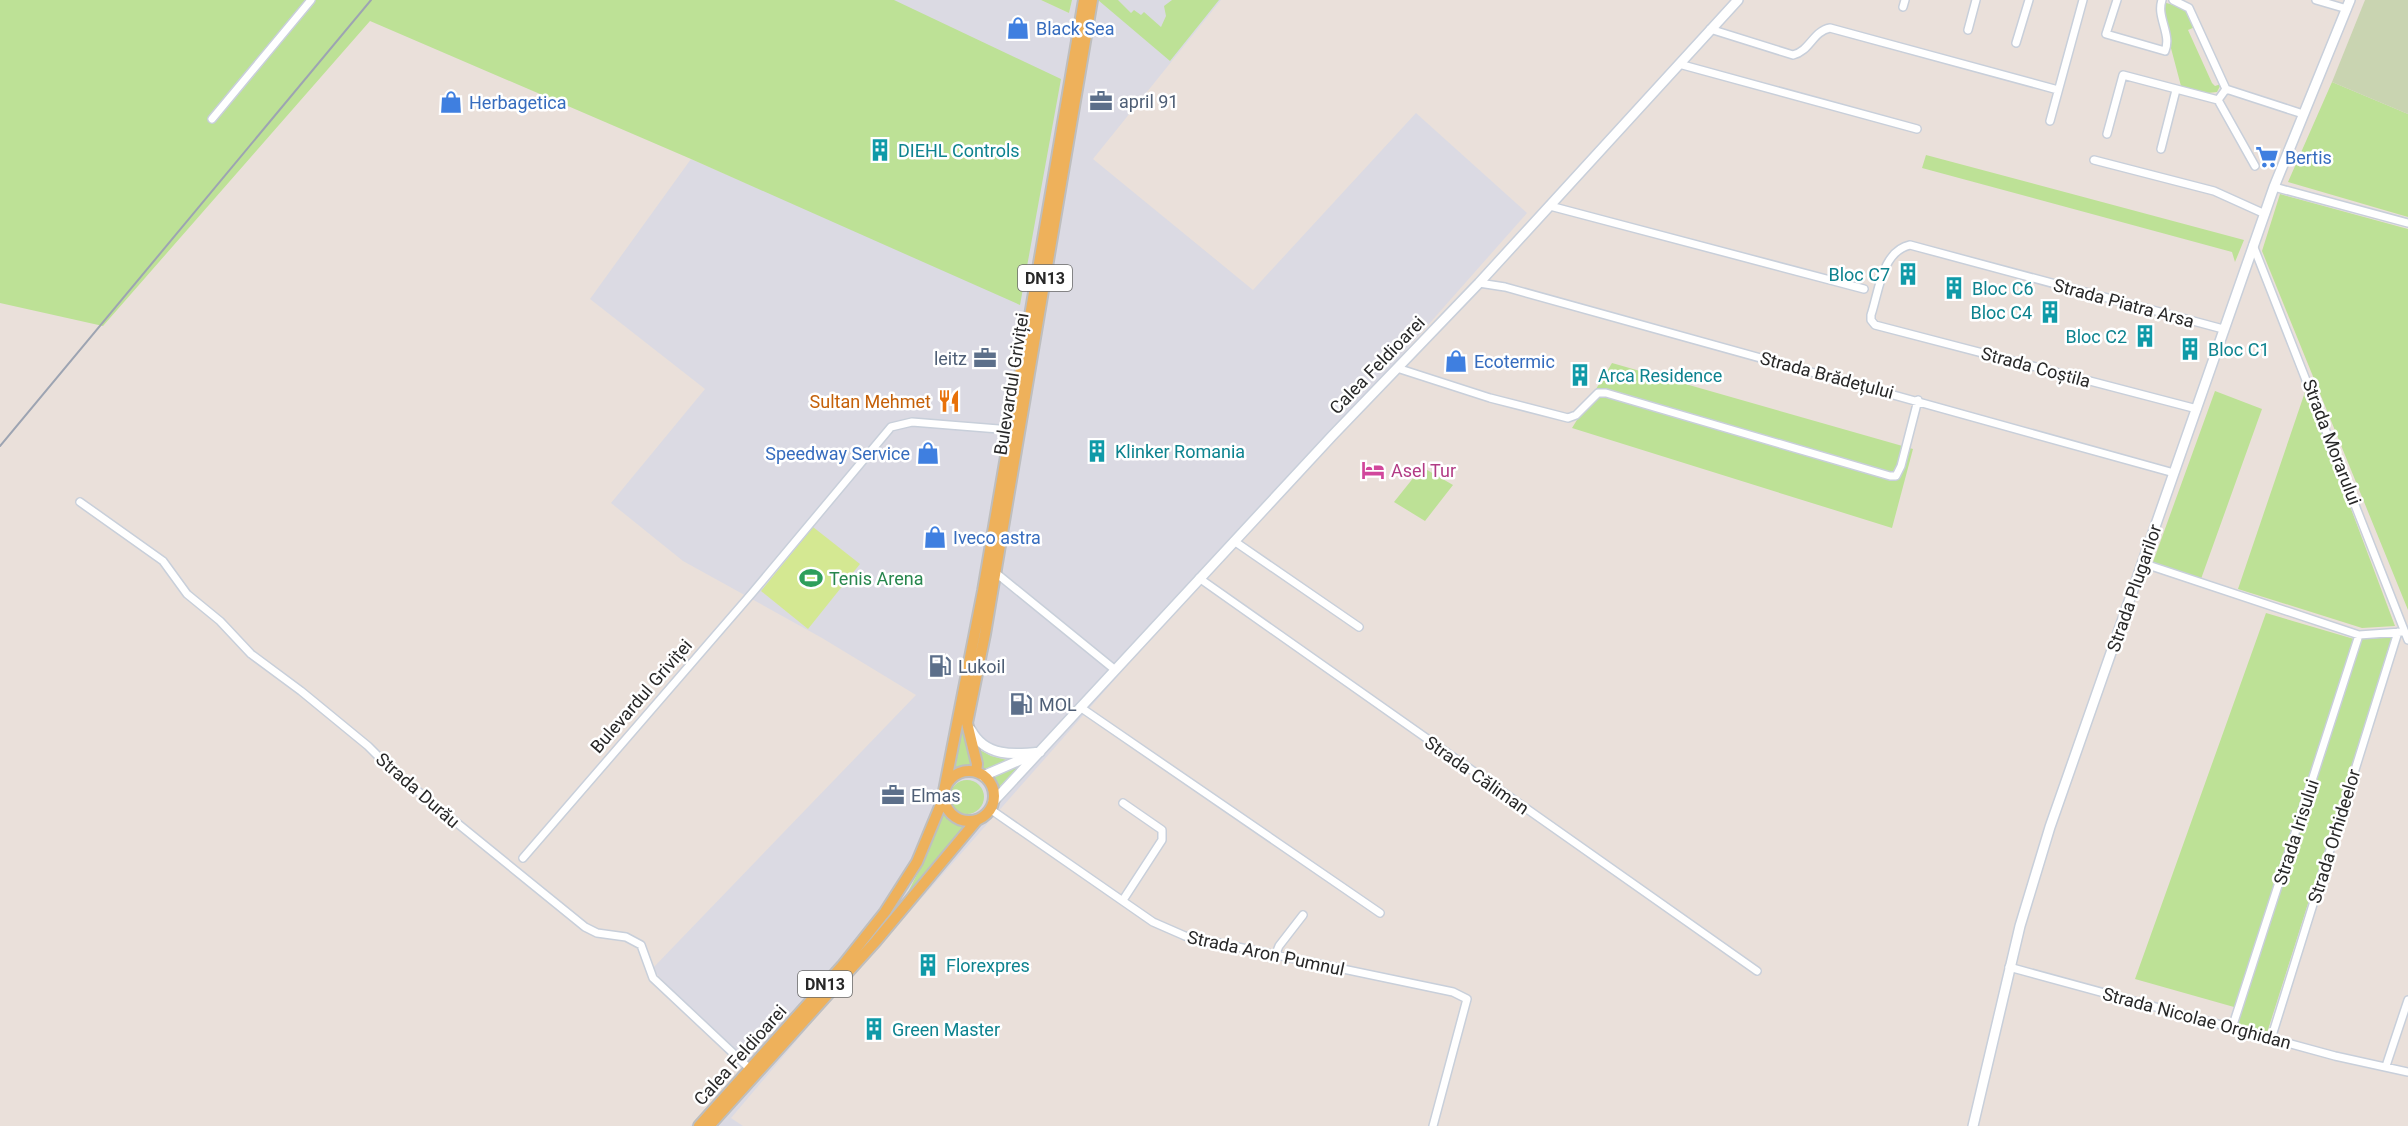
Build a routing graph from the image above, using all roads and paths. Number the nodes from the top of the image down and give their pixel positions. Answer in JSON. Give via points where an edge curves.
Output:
{"nodes":[{"id":1,"x":311,"y":0,"type":"edge"},
{"id":2,"x":1084,"y":0,"type":"edge"},
{"id":3,"x":1092,"y":0,"type":"edge"},
{"id":4,"x":1738,"y":0,"type":"edge"},
{"id":5,"x":1976,"y":0,"type":"edge"},
{"id":6,"x":2029,"y":0,"type":"edge"},
{"id":7,"x":2083,"y":0,"type":"edge"},
{"id":8,"x":2117,"y":0,"type":"edge"},
{"id":9,"x":2162,"y":0,"type":"edge"},
{"id":10,"x":2173,"y":0,"type":"edge"},
{"id":11,"x":2316,"y":0,"type":"edge"},
{"id":12,"x":2348,"y":5,"type":"edge"},
{"id":13,"x":1710,"y":29,"type":"junction"},
{"id":14,"x":1968,"y":30,"type":"dead end"},
{"id":15,"x":2016,"y":43,"type":"dead end"},
{"id":16,"x":1679,"y":64,"type":"junction"},
{"id":17,"x":2226,"y":89,"type":"junction"},
{"id":18,"x":2058,"y":90,"type":"junction"},
{"id":19,"x":2176,"y":90,"type":"junction"},
{"id":20,"x":2218,"y":100,"type":"junction"},
{"id":21,"x":2303,"y":114,"type":"junction"},
{"id":22,"x":212,"y":119,"type":"dead end"},
{"id":23,"x":2050,"y":121,"type":"dead end"},
{"id":24,"x":1917,"y":129,"type":"dead end"},
{"id":25,"x":2107,"y":134,"type":"dead end"},
{"id":26,"x":2161,"y":149,"type":"dead end"},
{"id":27,"x":2094,"y":160,"type":"dead end"},
{"id":28,"x":2255,"y":166,"type":"dead end"},
{"id":29,"x":2274,"y":187,"type":"junction"},
{"id":30,"x":1550,"y":206,"type":"junction"},
{"id":31,"x":2265,"y":214,"type":"junction"},
{"id":32,"x":2408,"y":223,"type":"edge"},
{"id":33,"x":2253,"y":245,"type":"junction"},
{"id":34,"x":1479,"y":283,"type":"junction"},
{"id":35,"x":1864,"y":289,"type":"dead end"},
{"id":36,"x":1875,"y":325,"type":"joint"},
{"id":37,"x":2223,"y":329,"type":"junction"},
{"id":38,"x":1397,"y":368,"type":"junction"},
{"id":39,"x":1918,"y":400,"type":"junction"},
{"id":40,"x":2197,"y":409,"type":"junction"},
{"id":41,"x":1011,"y":430,"type":"junction"},
{"id":42,"x":2174,"y":473,"type":"junction"},
{"id":43,"x":80,"y":502,"type":"dead end"},
{"id":44,"x":1234,"y":541,"type":"junction"},
{"id":45,"x":2142,"y":563,"type":"junction"},
{"id":46,"x":996,"y":573,"type":"junction"},
{"id":47,"x":1198,"y":578,"type":"junction"},
{"id":48,"x":1359,"y":627,"type":"dead end"},
{"id":49,"x":2359,"y":635,"type":"junction"},
{"id":50,"x":2404,"y":635,"type":"edge"},
{"id":51,"x":1114,"y":669,"type":"junction"},
{"id":52,"x":1080,"y":707,"type":"junction"},
{"id":53,"x":967,"y":723,"type":"junction"},
{"id":54,"x":1040,"y":752,"type":"junction"},
{"id":55,"x":980,"y":774,"type":"junction"},
{"id":56,"x":944,"y":794,"type":"junction"},
{"id":57,"x":1123,"y":803,"type":"dead end"},
{"id":58,"x":992,"y":805,"type":"junction"},
{"id":59,"x":977,"y":820,"type":"junction"},
{"id":60,"x":523,"y":858,"type":"dead end"},
{"id":61,"x":1123,"y":900,"type":"junction"},
{"id":62,"x":1380,"y":913,"type":"dead end"},
{"id":63,"x":1303,"y":915,"type":"dead end"},
{"id":64,"x":1275,"y":956,"type":"junction"},
{"id":65,"x":2009,"y":967,"type":"junction"},
{"id":66,"x":1757,"y":971,"type":"dead end"},
{"id":67,"x":2408,"y":1000,"type":"edge"},
{"id":68,"x":2232,"y":1028,"type":"junction"},
{"id":69,"x":2271,"y":1039,"type":"junction"},
{"id":70,"x":2386,"y":1066,"type":"junction"},
{"id":71,"x":750,"y":1069,"type":"junction"},
{"id":72,"x":2408,"y":1072,"type":"edge"},
{"id":73,"x":699,"y":1126,"type":"edge"},
{"id":74,"x":709,"y":1126,"type":"edge"},
{"id":75,"x":1432,"y":1126,"type":"edge"},
{"id":76,"x":1973,"y":1126,"type":"edge"}],
"edges":[{"from":1,"to":22,"type":"street"},
{"from":2,"to":41,"type":"main road","name":"Bulevardul Griviței"},
{"from":3,"to":46,"type":"main road","name":"Bulevardul Griviței","number":"DN13"},
{"from":4,"to":13,"type":"main road","name":"Calea Feldioarei"},
{"from":5,"to":14,"type":"street"},
{"from":6,"to":15,"type":"street"},
{"from":7,"to":18,"type":"street"},
{"from":8,"to":9,"type":"street","via":[[2106,34],[2165,51],[2166,34],[2159,10]]},
{"from":10,"to":17,"type":"street","via":[[2189,8]]},
{"from":11,"to":12,"type":"street"},
{"from":12,"to":21,"type":"main road","name":"Strada Plugarilor"},
{"from":13,"to":16,"type":"main road","name":"Calea Feldioarei"},
{"from":13,"to":18,"type":"street","via":[[1793,56],[1804,51],[1820,31],[1830,28]]},
{"from":16,"to":24,"type":"street"},
{"from":16,"to":30,"type":"main road","name":"Calea Feldioarei"},
{"from":17,"to":20,"type":"street"},
{"from":17,"to":21,"type":"street"},
{"from":18,"to":23,"type":"street"},
{"from":19,"to":20,"type":"street"},
{"from":19,"to":25,"type":"street","via":[[2123,75]]},
{"from":19,"to":26,"type":"street"},
{"from":20,"to":28,"type":"street"},
{"from":21,"to":29,"type":"main road","name":"Strada Plugarilor"},
{"from":27,"to":31,"type":"street","via":[[2214,191]]},
{"from":29,"to":31,"type":"main road","name":"Strada Plugarilor"},
{"from":29,"to":32,"type":"street"},
{"from":30,"to":34,"type":"main road","name":"Calea Feldioarei"},
{"from":30,"to":35,"type":"street"},
{"from":31,"to":33,"type":"main road","name":"Strada Plugarilor"},
{"from":33,"to":37,"type":"main road","name":"Strada Plugarilor"},
{"from":33,"to":50,"type":"street","name":"Strada Morarului"},
{"from":34,"to":38,"type":"main road","name":"Calea Feldioarei"},
{"from":34,"to":39,"type":"street","name":"Strada Brădețului"},
{"from":36,"to":37,"type":"street","name":"Strada Piatra Arsa","via":[[1872,315],[1889,258],[1899,247],[1910,245]]},
{"from":36,"to":40,"type":"street","name":"Strada Coștila"},
{"from":37,"to":40,"type":"main road","name":"Strada Plugarilor"},
{"from":38,"to":39,"type":"street","via":[[1568,418],[1598,393],[1606,393],[1890,476],[1896,476],[1901,466]]},
{"from":38,"to":44,"type":"main road","name":"Calea Feldioarei"},
{"from":39,"to":42,"type":"street","name":"Strada Brădețului"},
{"from":40,"to":42,"type":"main road","name":"Strada Plugarilor"},
{"from":41,"to":56,"type":"main road","name":"Bulevardul Griviței","number":"DN13"},
{"from":41,"to":60,"type":"street","name":"Bulevardul Griviței","via":[[912,422],[891,427]]},
{"from":42,"to":45,"type":"main road","name":"Strada Plugarilor"},
{"from":43,"to":71,"type":"street","name":"Strada Durău","via":[[162,561],[187,594],[251,654],[369,746],[393,771],[585,927],[626,937],[641,945],[653,978]]},
{"from":44,"to":47,"type":"main road","name":"Calea Feldioarei"},
{"from":44,"to":48,"type":"street"},
{"from":45,"to":49,"type":"street"},
{"from":45,"to":65,"type":"main road","name":"Strada Plugarilor","via":[[2048,836]]},
{"from":46,"to":51,"type":"street"},
{"from":46,"to":53,"type":"main road","name":"Bulevardul Griviței","number":"DN13"},
{"from":47,"to":51,"type":"main road","name":"Calea Feldioarei"},
{"from":47,"to":66,"type":"street","name":"Strada Căliman"},
{"from":49,"to":50,"type":"street"},
{"from":49,"to":68,"type":"street","name":"Strada Irisului"},
{"from":50,"to":69,"type":"street","name":"Strada Orhideelor"},
{"from":51,"to":52,"type":"main road","name":"Calea Feldioarei"},
{"from":52,"to":54,"type":"main road","name":"Calea Feldioarei"},
{"from":52,"to":62,"type":"street"},
{"from":53,"to":54,"type":"main road","via":[[981,744],[998,752]]},
{"from":53,"to":55,"type":"main road","name":"Bulevardul Griviței","number":"DN13"},
{"from":54,"to":55,"type":"main road","name":"Calea Feldioarei"},
{"from":54,"to":58,"type":"main road","name":"Calea Feldioarei"},
{"from":55,"to":56,"type":"main road","name":"Calea Feldioarei","number":"DN13","via":[[968,771],[953,777]]},
{"from":55,"to":58,"type":"main road","number":"DN13","via":[[992,787]]},
{"from":56,"to":59,"type":"main road","via":[[945,805],[955,817]]},
{"from":56,"to":71,"type":"main road","name":"Calea Feldioarei","number":"DN13","via":[[916,862],[885,912]]},
{"from":57,"to":61,"type":"street","via":[[1162,830],[1162,840]]},
{"from":58,"to":59,"type":"main road","name":"Calea Feldioarei","number":"DN13"},
{"from":58,"to":61,"type":"street","name":"Strada Aron Pumnul"},
{"from":59,"to":74,"type":"main road","name":"Calea Feldioarei","number":"DN13","via":[[876,941]]},
{"from":61,"to":64,"type":"street","name":"Strada Aron Pumnul","via":[[1154,922],[1185,936]]},
{"from":63,"to":64,"type":"street"},
{"from":64,"to":75,"type":"street","name":"Strada Aron Pumnul","via":[[1453,992],[1467,999]]},
{"from":65,"to":68,"type":"street","name":"Strada Nicolae Orghidan"},
{"from":65,"to":76,"type":"main road","name":"Strada Plugarilor"},
{"from":67,"to":70,"type":"street"},
{"from":68,"to":69,"type":"street","name":"Strada Nicolae Orghidan"},
{"from":69,"to":70,"type":"street","name":"Strada Nicolae Orghidan"},
{"from":70,"to":72,"type":"street","name":"Strada Nicolae Orghidan"},
{"from":71,"to":73,"type":"main road","name":"Calea Feldioarei","number":"DN13"}]}
